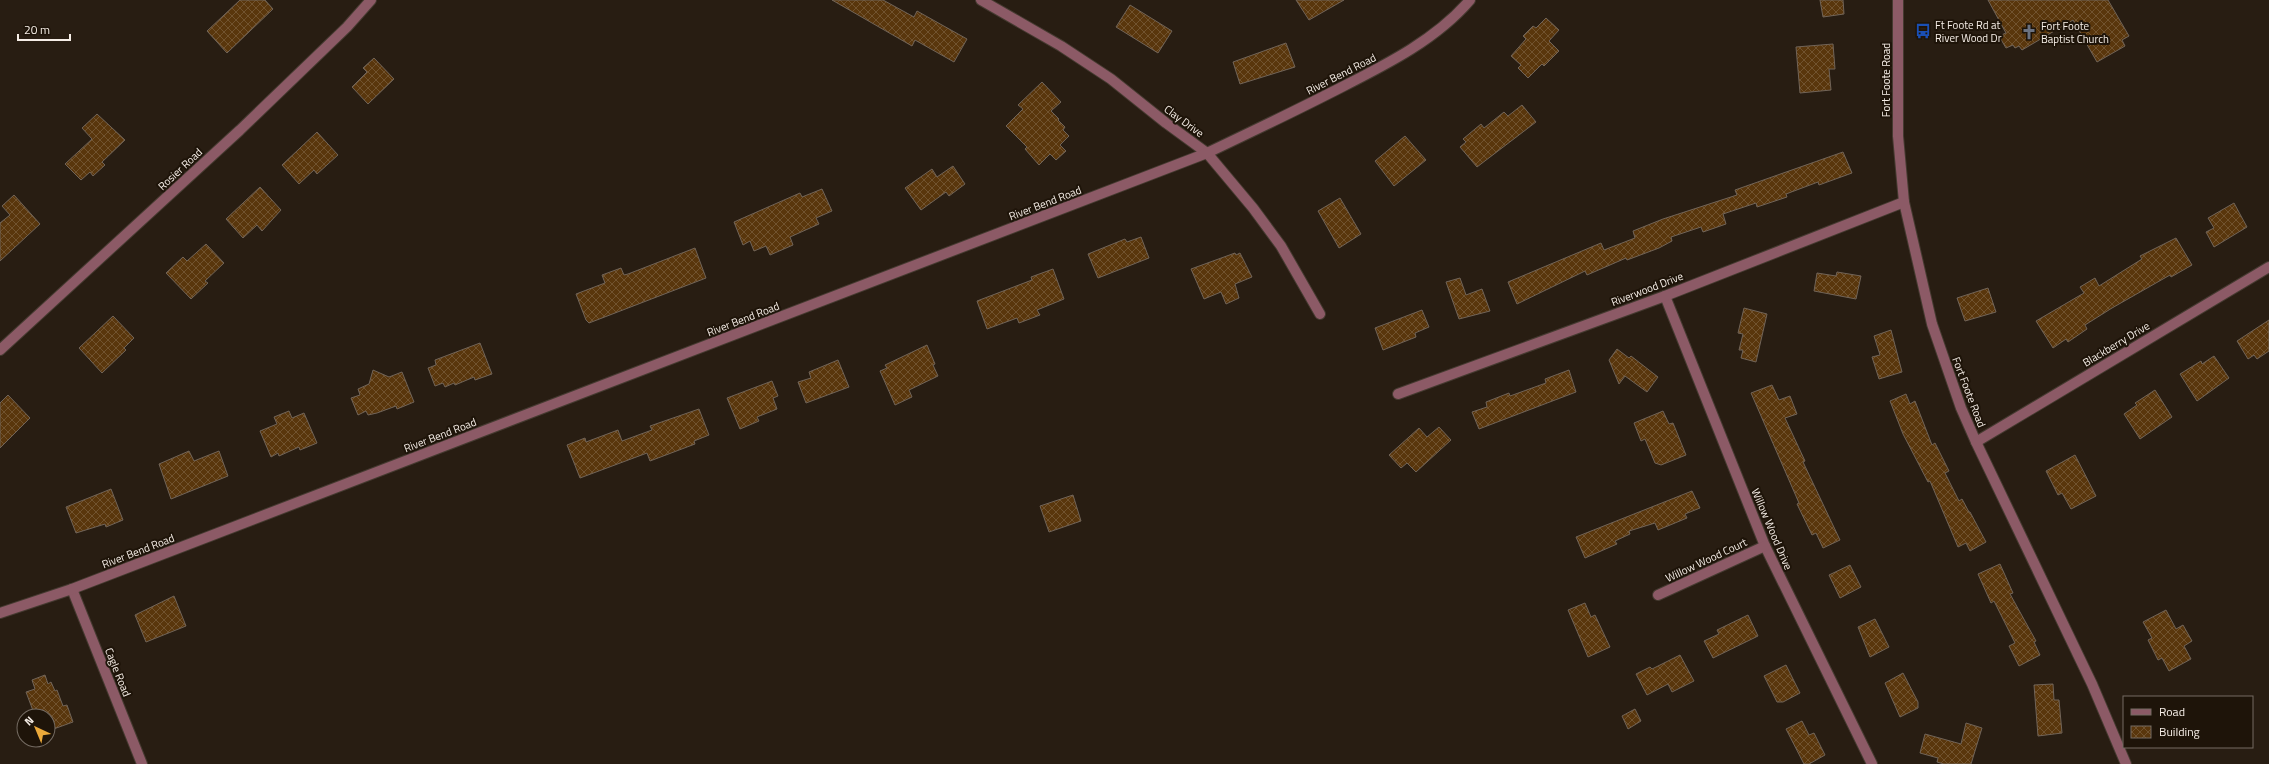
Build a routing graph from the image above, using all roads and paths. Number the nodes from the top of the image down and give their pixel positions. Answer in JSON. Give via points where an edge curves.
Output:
{"nodes":[{"id":1,"x":371,"y":0,"type":"edge"},
{"id":2,"x":981,"y":0,"type":"edge"},
{"id":3,"x":1470,"y":0,"type":"edge"},
{"id":4,"x":1898,"y":0,"type":"edge"},
{"id":5,"x":1207,"y":153,"type":"junction"},
{"id":6,"x":1904,"y":202,"type":"junction"},
{"id":7,"x":2269,"y":267,"type":"edge"},
{"id":8,"x":1665,"y":296,"type":"junction"},
{"id":9,"x":1320,"y":314,"type":"dead end"},
{"id":10,"x":0,"y":350,"type":"edge"},
{"id":11,"x":1398,"y":394,"type":"dead end"},
{"id":12,"x":1976,"y":442,"type":"junction"},
{"id":13,"x":1764,"y":546,"type":"junction"},
{"id":14,"x":72,"y":589,"type":"junction"},
{"id":15,"x":1658,"y":596,"type":"dead end"},
{"id":16,"x":0,"y":613,"type":"edge"},
{"id":17,"x":142,"y":764,"type":"edge"},
{"id":18,"x":1872,"y":764,"type":"edge"},
{"id":19,"x":2126,"y":764,"type":"edge"}],
"edges":[{"from":1,"to":10,"type":"street","name":"Rosier Road","via":[[347,27],[240,130]]},
{"from":2,"to":5,"type":"street","name":"Clay Drive","via":[[1112,79]]},
{"from":3,"to":5,"type":"street","name":"River Bend Road","via":[[1441,28],[1415,48]]},
{"from":4,"to":6,"type":"street","name":"Fort Foote Road","via":[[1898,136]]},
{"from":5,"to":9,"type":"street","name":"Clay Drive","via":[[1253,208],[1280,246]]},
{"from":5,"to":14,"type":"street","name":"River Bend Road"},
{"from":6,"to":8,"type":"street","name":"Riverwood Drive"},
{"from":6,"to":12,"type":"street","name":"Fort Foote Road","via":[[1932,324],[1961,408]]},
{"from":7,"to":12,"type":"street","name":"Blackberry Drive"},
{"from":8,"to":11,"type":"street","name":"Riverwood Drive"},
{"from":8,"to":13,"type":"street","name":"Willow Wood Drive"},
{"from":12,"to":19,"type":"street","name":"Fort Foote Road","via":[[2089,676]]},
{"from":13,"to":15,"type":"street","name":"Willow Wood Court"},
{"from":13,"to":18,"type":"street","name":"Willow Wood Drive"},
{"from":14,"to":16,"type":"street","name":"River Bend Road"},
{"from":14,"to":17,"type":"street","name":"Cagle Road"}]}
